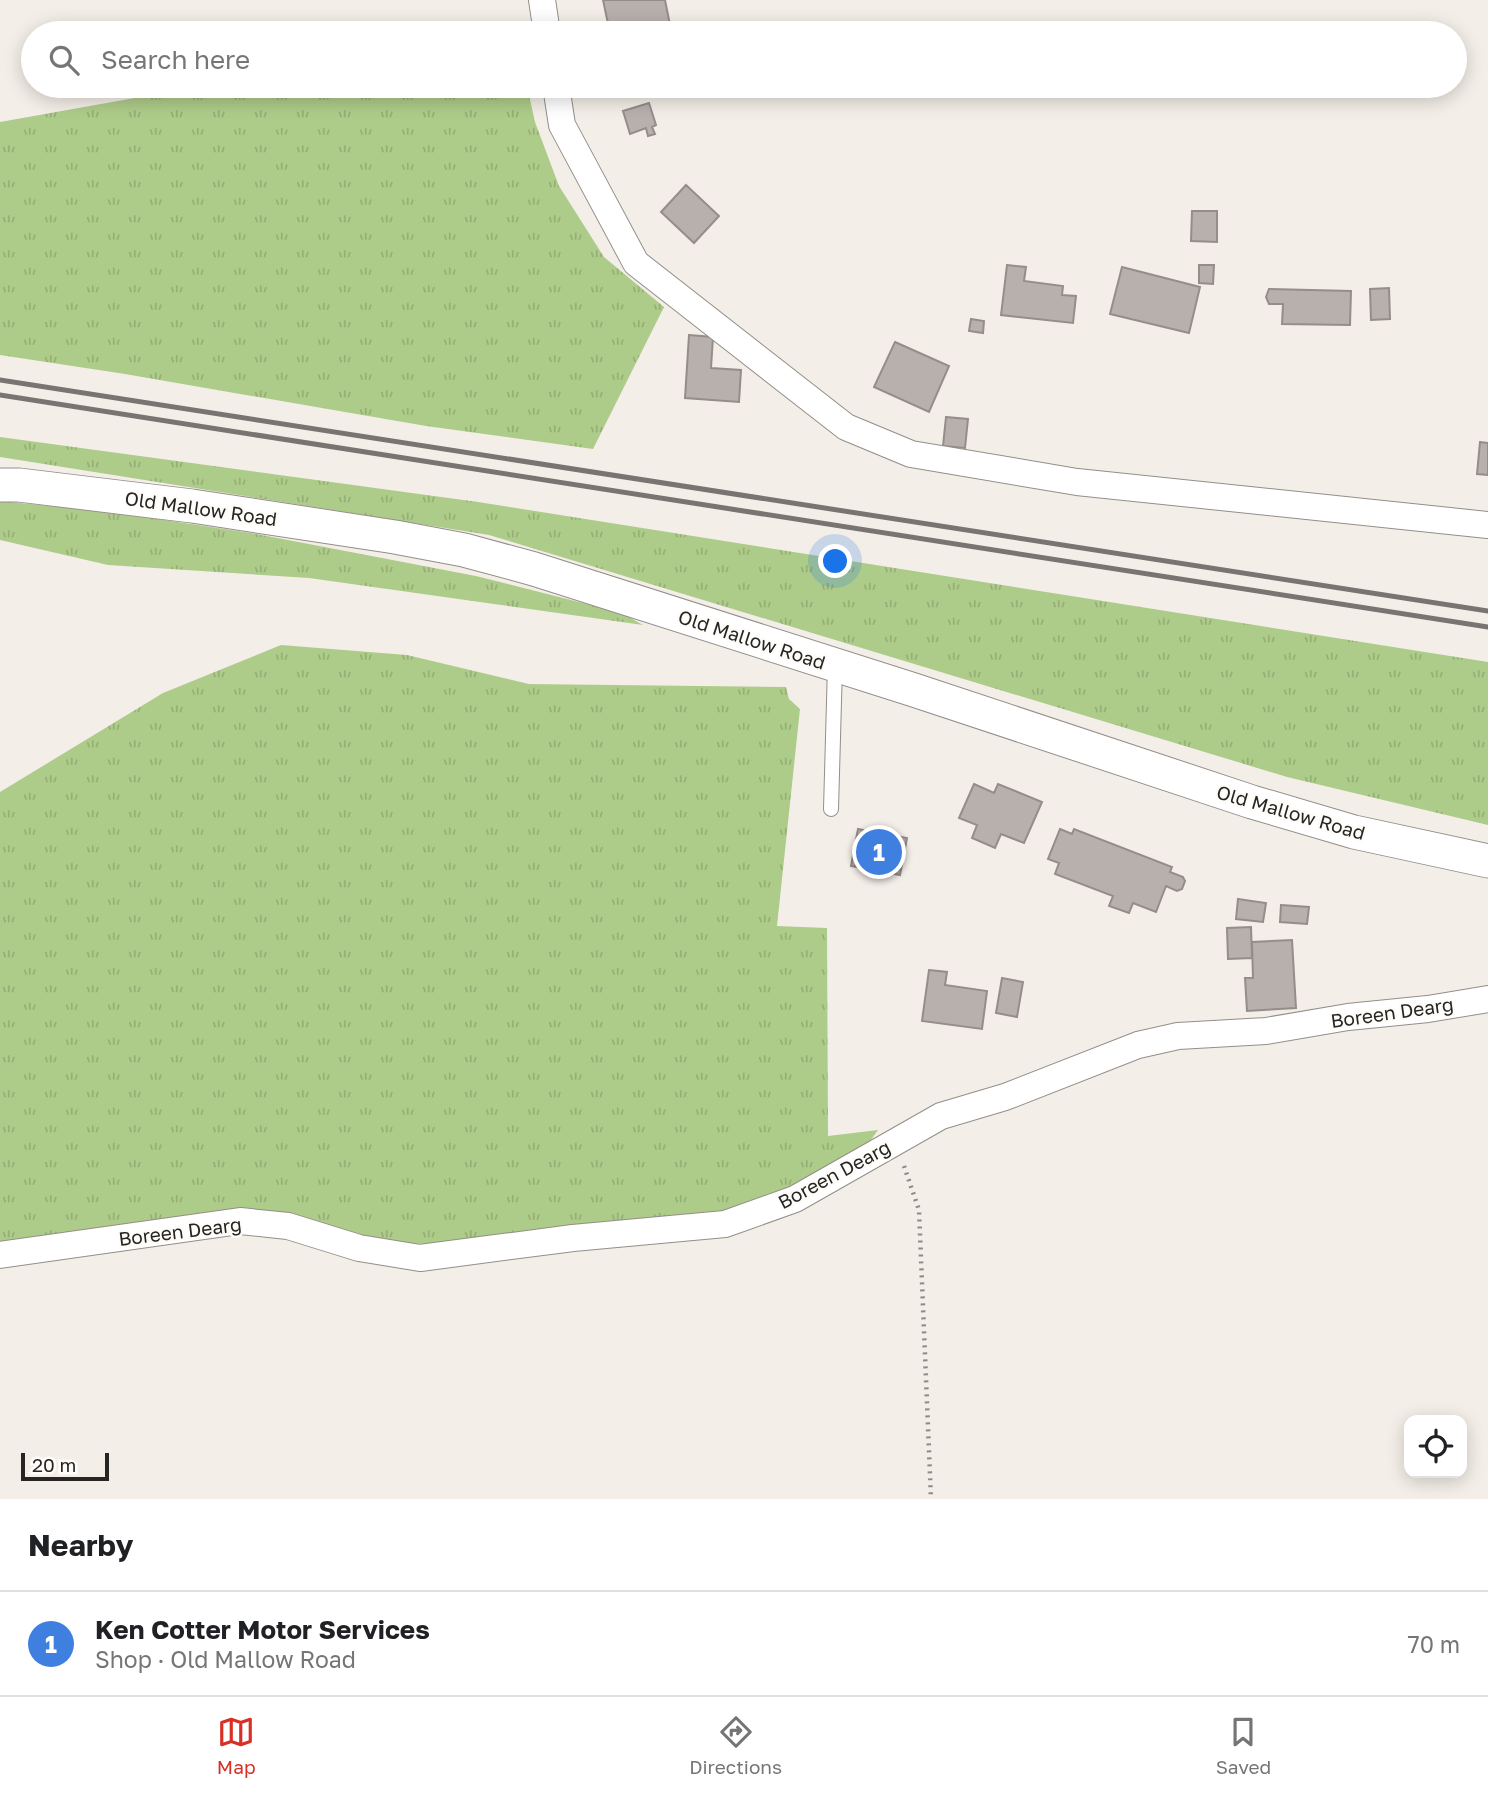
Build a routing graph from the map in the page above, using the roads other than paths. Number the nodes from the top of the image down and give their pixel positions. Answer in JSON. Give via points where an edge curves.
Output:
{"nodes":[{"id":1,"x":542,"y":0,"type":"edge"},
{"id":2,"x":546,"y":21,"type":"edge"},
{"id":3,"x":558,"y":98,"type":"edge"},
{"id":4,"x":0,"y":485,"type":"edge"},
{"id":5,"x":1488,"y":525,"type":"edge"},
{"id":6,"x":835,"y":666,"type":"junction"},
{"id":7,"x":831,"y":809,"type":"dead end"},
{"id":8,"x":1488,"y":862,"type":"edge"},
{"id":9,"x":1488,"y":999,"type":"edge"},
{"id":10,"x":0,"y":1255,"type":"edge"}],
"edges":[{"from":1,"to":2,"type":"street"},
{"from":3,"to":5,"type":"street","via":[[562,125],[636,263],[846,427],[911,454],[1077,482]]},
{"from":4,"to":6,"type":"street","name":"Old Mallow Road","via":[[191,506],[464,550]]},
{"from":6,"to":7,"type":"lane"},
{"from":6,"to":8,"type":"street","name":"Old Mallow Road","via":[[1264,806]]},
{"from":9,"to":10,"type":"street","name":"Boreen Dearg","via":[[1266,1031],[1178,1036],[1138,1045],[1005,1097],[941,1116],[795,1199],[725,1224],[421,1258],[359,1248],[288,1226],[240,1222]]}]}
